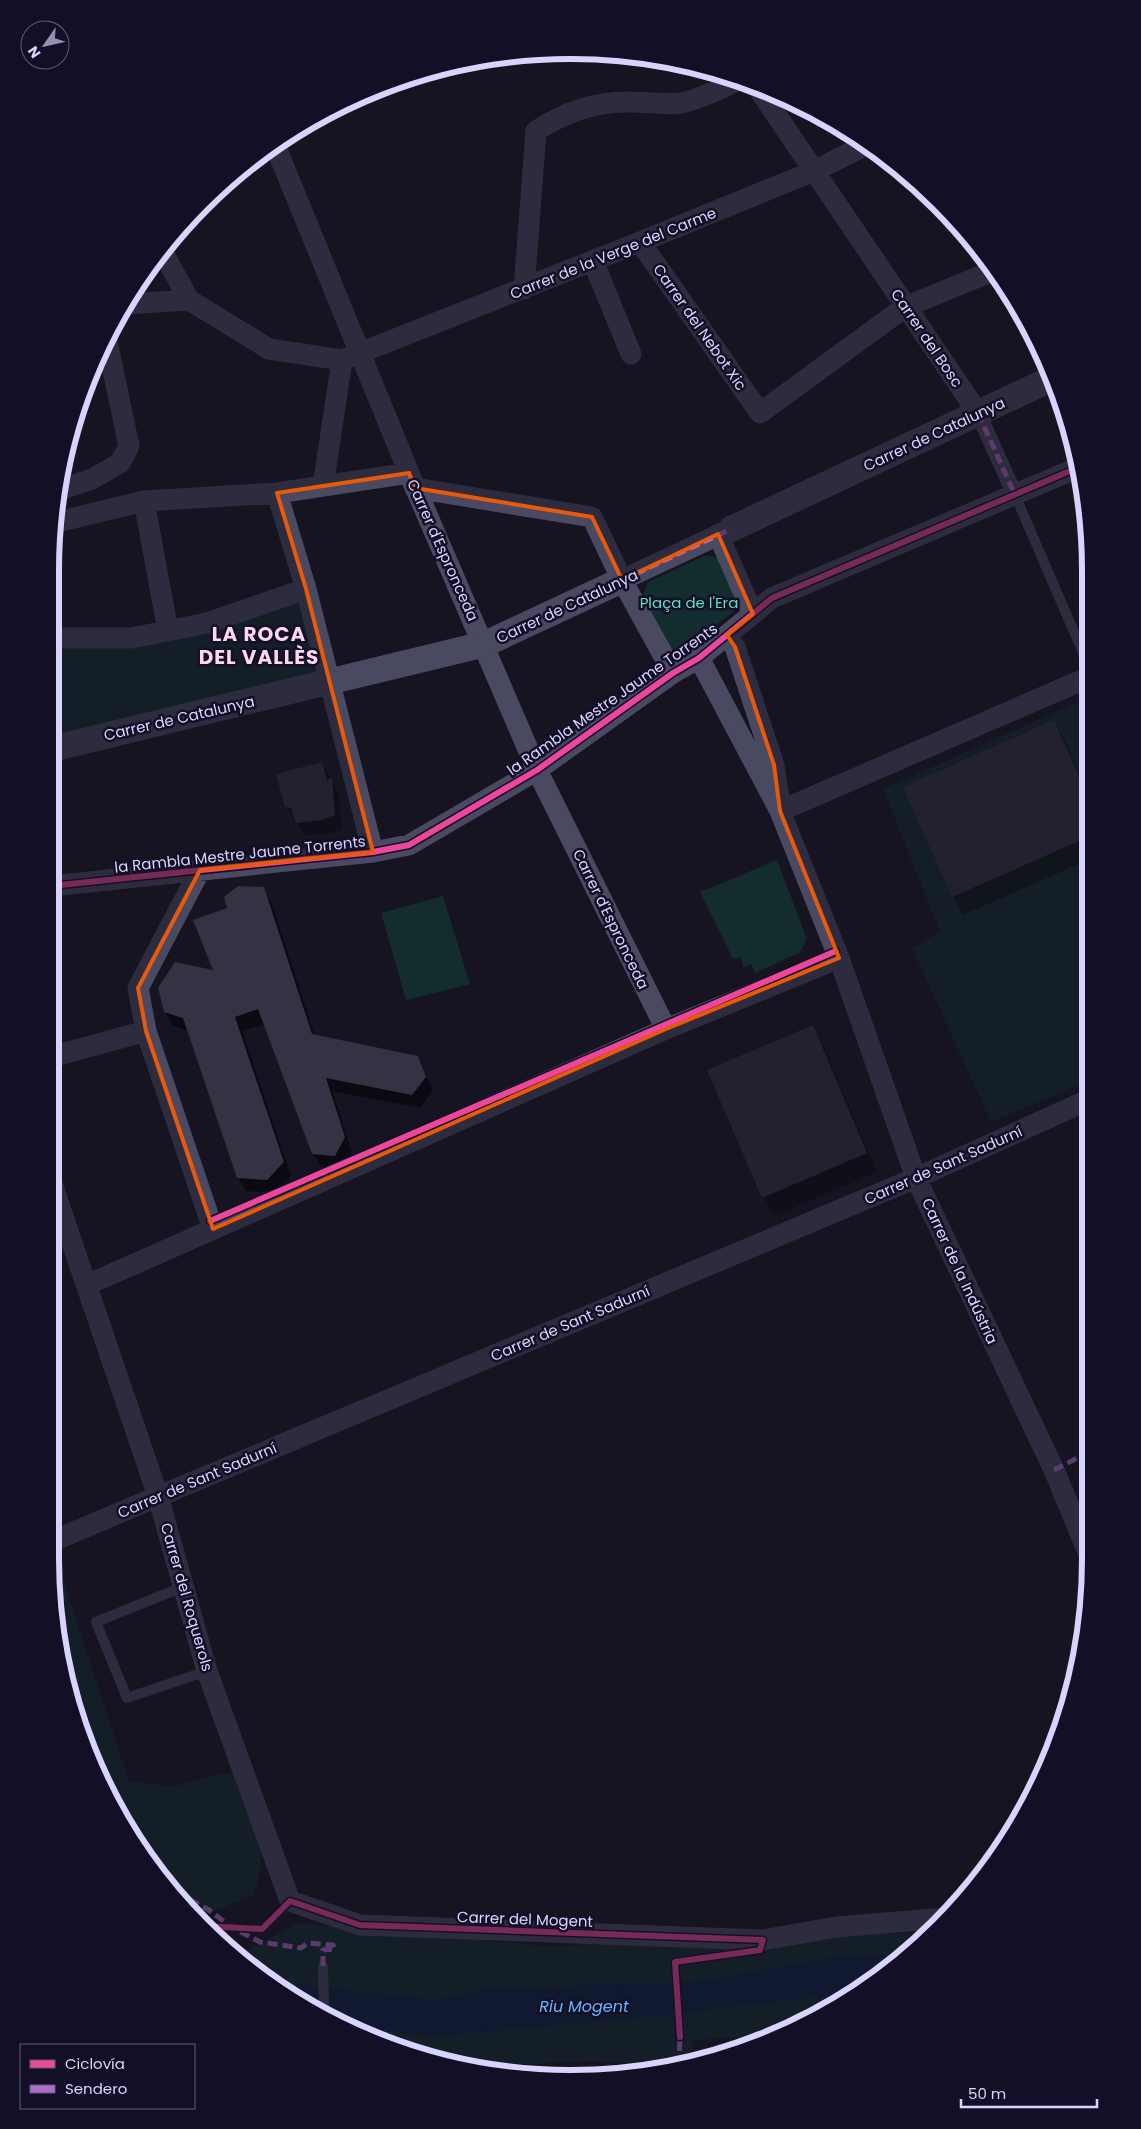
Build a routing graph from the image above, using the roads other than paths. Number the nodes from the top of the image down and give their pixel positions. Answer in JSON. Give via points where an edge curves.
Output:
{"nodes":[{"id":1,"x":730,"y":84,"type":"edge"},
{"id":2,"x":764,"y":97,"type":"edge"},
{"id":3,"x":859,"y":148,"type":"edge"},
{"id":4,"x":277,"y":151,"type":"edge"},
{"id":5,"x":814,"y":171,"type":"junction"},
{"id":6,"x":640,"y":242,"type":"junction"},
{"id":7,"x":166,"y":258,"type":"edge"},
{"id":8,"x":593,"y":261,"type":"junction"},
{"id":9,"x":987,"y":274,"type":"edge"},
{"id":10,"x":524,"y":289,"type":"junction"},
{"id":11,"x":190,"y":300,"type":"junction"},
{"id":12,"x":134,"y":303,"type":"edge"},
{"id":13,"x":905,"y":307,"type":"junction"},
{"id":14,"x":109,"y":351,"type":"edge"},
{"id":15,"x":631,"y":354,"type":"dead end"},
{"id":16,"x":351,"y":357,"type":"junction"},
{"id":17,"x":1046,"y":381,"type":"edge"},
{"id":18,"x":978,"y":413,"type":"junction"},
{"id":19,"x":1072,"y":470,"type":"edge"},
{"id":20,"x":412,"y":480,"type":"junction"},
{"id":21,"x":323,"y":486,"type":"junction"},
{"id":22,"x":66,"y":488,"type":"edge"},
{"id":23,"x":277,"y":493,"type":"junction"},
{"id":24,"x":1015,"y":495,"type":"junction"},
{"id":25,"x":144,"y":501,"type":"junction"},
{"id":26,"x":61,"y":521,"type":"edge"},
{"id":27,"x":725,"y":531,"type":"junction"},
{"id":28,"x":622,"y":580,"type":"junction"},
{"id":29,"x":306,"y":590,"type":"junction"},
{"id":30,"x":753,"y":614,"type":"junction"},
{"id":31,"x":168,"y":630,"type":"junction"},
{"id":32,"x":727,"y":635,"type":"junction"},
{"id":33,"x":59,"y":638,"type":"edge"},
{"id":34,"x":484,"y":644,"type":"junction"},
{"id":35,"x":1082,"y":650,"type":"edge"},
{"id":36,"x":699,"y":658,"type":"junction"},
{"id":37,"x":673,"y":673,"type":"junction"},
{"id":38,"x":1082,"y":680,"type":"edge"},
{"id":39,"x":329,"y":683,"type":"junction"},
{"id":40,"x":59,"y":746,"type":"edge"},
{"id":41,"x":538,"y":770,"type":"junction"},
{"id":42,"x":780,"y":811,"type":"junction"},
{"id":43,"x":373,"y":852,"type":"junction"},
{"id":44,"x":200,"y":870,"type":"junction"},
{"id":45,"x":59,"y":885,"type":"edge"},
{"id":46,"x":839,"y":958,"type":"junction"},
{"id":47,"x":666,"y":1029,"type":"junction"},
{"id":48,"x":146,"y":1031,"type":"junction"},
{"id":49,"x":59,"y":1055,"type":"edge"},
{"id":50,"x":1082,"y":1103,"type":"edge"},
{"id":51,"x":916,"y":1178,"type":"junction"},
{"id":52,"x":59,"y":1204,"type":"edge"},
{"id":53,"x":213,"y":1229,"type":"junction"},
{"id":54,"x":87,"y":1285,"type":"junction"},
{"id":55,"x":158,"y":1496,"type":"junction"},
{"id":56,"x":59,"y":1538,"type":"edge"},
{"id":57,"x":1082,"y":1538,"type":"edge"},
{"id":58,"x":185,"y":1586,"type":"junction"},
{"id":59,"x":207,"y":1671,"type":"junction"},
{"id":60,"x":290,"y":1901,"type":"joint"},
{"id":61,"x":933,"y":1919,"type":"edge"},
{"id":62,"x":323,"y":1966,"type":"dead end"},
{"id":63,"x":324,"y":2007,"type":"edge"}],
"edges":[{"from":1,"to":10,"type":"street","via":[[680,103],[591,105],[555,119],[536,131]]},
{"from":2,"to":5,"type":"street","name":"Carrer del Bosc"},
{"from":3,"to":5,"type":"street","name":"Carrer de la Verge del Carme"},
{"from":4,"to":16,"type":"street","name":"Carrer d'Espronceda"},
{"from":5,"to":6,"type":"street","name":"Carrer de la Verge del Carme"},
{"from":5,"to":13,"type":"street","name":"Carrer del Bosc"},
{"from":6,"to":8,"type":"street","name":"Carrer de la Verge del Carme"},
{"from":6,"to":13,"type":"street","name":"Carrer del Nebot Xic","via":[[760,412]]},
{"from":7,"to":11,"type":"street"},
{"from":8,"to":10,"type":"street","name":"Carrer de la Verge del Carme"},
{"from":8,"to":15,"type":"street"},
{"from":9,"to":13,"type":"street"},
{"from":10,"to":16,"type":"street","name":"Carrer de la Verge del Carme"},
{"from":11,"to":12,"type":"street"},
{"from":11,"to":16,"type":"street","via":[[269,348]]},
{"from":13,"to":18,"type":"street","name":"Carrer del Bosc"},
{"from":14,"to":22,"type":"street","via":[[129,446],[120,463],[92,479]]},
{"from":16,"to":20,"type":"street","name":"Carrer d'Espronceda"},
{"from":16,"to":21,"type":"street"},
{"from":17,"to":18,"type":"street","name":"Carrer de Catalunya"},
{"from":18,"to":24,"type":"street","name":"Carrer del Bosc"},
{"from":18,"to":27,"type":"street","name":"Carrer de Catalunya"},
{"from":19,"to":24,"type":"street","name":"la Rambla Mestre Jaume Torrents"},
{"from":20,"to":21,"type":"street"},
{"from":20,"to":28,"type":"street","via":[[592,517]]},
{"from":20,"to":34,"type":"street","name":"Carrer d'Espronceda"},
{"from":21,"to":23,"type":"street"},
{"from":23,"to":25,"type":"street"},
{"from":23,"to":29,"type":"street"},
{"from":24,"to":30,"type":"street","name":"la Rambla Mestre Jaume Torrents","via":[[772,598]]},
{"from":24,"to":35,"type":"lane","name":"Carrer del Bosc"},
{"from":25,"to":26,"type":"street"},
{"from":25,"to":31,"type":"street"},
{"from":27,"to":28,"type":"street","name":"Carrer de Catalunya"},
{"from":27,"to":30,"type":"street"},
{"from":28,"to":34,"type":"street","name":"Carrer de Catalunya"},
{"from":28,"to":37,"type":"street"},
{"from":29,"to":31,"type":"street","via":[[207,622]]},
{"from":29,"to":39,"type":"street"},
{"from":30,"to":32,"type":"street","name":"la Rambla Mestre Jaume Torrents"},
{"from":31,"to":33,"type":"street","via":[[131,638]]},
{"from":32,"to":36,"type":"street","name":"la Rambla Mestre Jaume Torrents"},
{"from":32,"to":42,"type":"street","name":"Carrer de la Indústria","via":[[735,647],[774,765]]},
{"from":34,"to":39,"type":"street","name":"Carrer de Catalunya"},
{"from":34,"to":41,"type":"street","name":"Carrer d'Espronceda"},
{"from":36,"to":37,"type":"street","name":"la Rambla Mestre Jaume Torrents"},
{"from":36,"to":42,"type":"street","name":"Carrer de la Indústria"},
{"from":37,"to":41,"type":"street","name":"la Rambla Mestre Jaume Torrents"},
{"from":38,"to":42,"type":"street"},
{"from":39,"to":40,"type":"street","name":"Carrer de Catalunya"},
{"from":39,"to":43,"type":"street"},
{"from":41,"to":43,"type":"street","name":"la Rambla Mestre Jaume Torrents","via":[[409,844]]},
{"from":41,"to":47,"type":"street","name":"Carrer d'Espronceda"},
{"from":42,"to":46,"type":"street","name":"Carrer de la Indústria"},
{"from":43,"to":44,"type":"street","name":"la Rambla Mestre Jaume Torrents"},
{"from":44,"to":45,"type":"street","name":"la Rambla Mestre Jaume Torrents"},
{"from":44,"to":48,"type":"street","via":[[138,988]]},
{"from":46,"to":47,"type":"street"},
{"from":46,"to":51,"type":"street","name":"Carrer de la Indústria"},
{"from":47,"to":53,"type":"street"},
{"from":48,"to":49,"type":"street"},
{"from":48,"to":53,"type":"street"},
{"from":50,"to":51,"type":"street","name":"Carrer de Sant Sadurní"},
{"from":51,"to":55,"type":"street","name":"Carrer de Sant Sadurní"},
{"from":51,"to":57,"type":"street","name":"Carrer de la Indústria","via":[[1054,1470]]},
{"from":52,"to":54,"type":"street","name":"Carrer del Roquerols"},
{"from":53,"to":54,"type":"street"},
{"from":54,"to":55,"type":"street","name":"Carrer del Roquerols"},
{"from":55,"to":56,"type":"street","name":"Carrer de Sant Sadurní"},
{"from":55,"to":58,"type":"street","name":"Carrer del Roquerols"},
{"from":58,"to":59,"type":"street","name":"Carrer del Roquerols"},
{"from":58,"to":59,"type":"lane","via":[[96,1622],[127,1698]]},
{"from":59,"to":60,"type":"street","name":"Carrer del Roquerols"},
{"from":60,"to":61,"type":"street","name":"Carrer del Mogent","via":[[360,1925],[763,1940],[836,1927]]},
{"from":62,"to":63,"type":"lane"}]}
